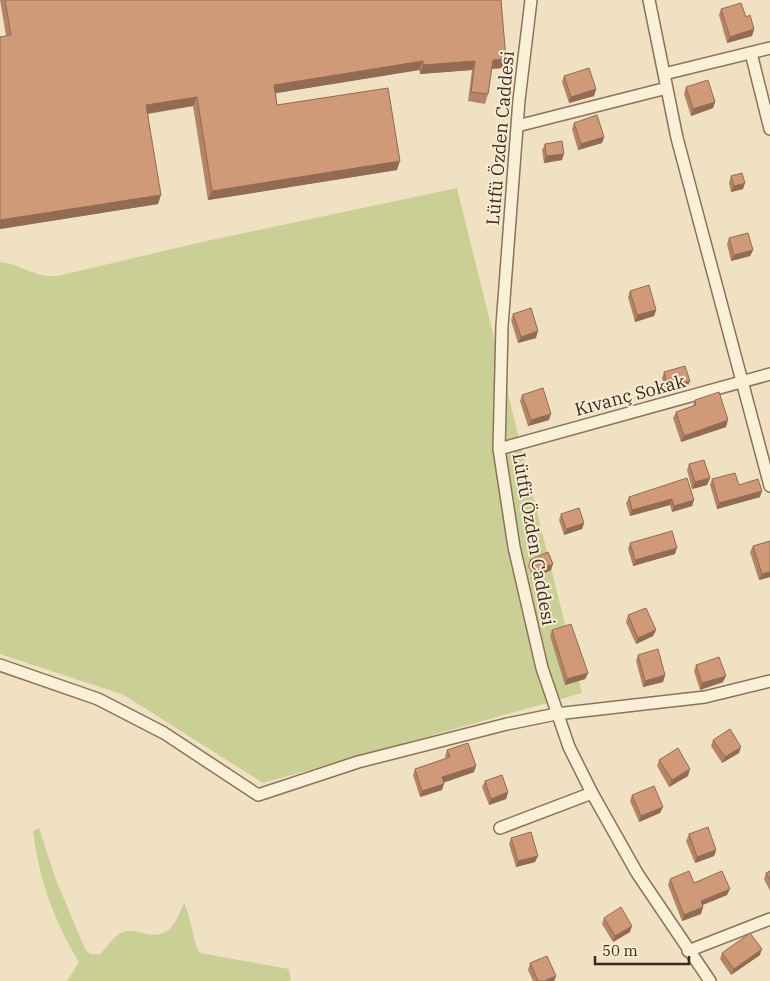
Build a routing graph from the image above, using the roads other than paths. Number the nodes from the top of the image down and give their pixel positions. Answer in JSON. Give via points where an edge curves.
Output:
{"nodes":[{"id":1,"x":531,"y":0,"type":"edge"},
{"id":2,"x":649,"y":0,"type":"edge"},
{"id":3,"x":770,"y":48,"type":"edge"},
{"id":4,"x":751,"y":53,"type":"junction"},
{"id":5,"x":664,"y":74,"type":"junction"},
{"id":6,"x":667,"y":88,"type":"junction"},
{"id":7,"x":517,"y":126,"type":"junction"},
{"id":8,"x":770,"y":129,"type":"edge"},
{"id":9,"x":770,"y":374,"type":"edge"},
{"id":10,"x":741,"y":382,"type":"junction"},
{"id":11,"x":499,"y":449,"type":"junction"},
{"id":12,"x":770,"y":486,"type":"edge"},
{"id":13,"x":0,"y":665,"type":"edge"},
{"id":14,"x":770,"y":681,"type":"edge"},
{"id":15,"x":556,"y":714,"type":"junction"},
{"id":16,"x":592,"y":793,"type":"junction"},
{"id":17,"x":500,"y":828,"type":"dead end"},
{"id":18,"x":770,"y":919,"type":"edge"},
{"id":19,"x":688,"y":951,"type":"junction"},
{"id":20,"x":710,"y":981,"type":"edge"}],
"edges":[{"from":1,"to":7,"type":"street","name":"Lütfü Özden Caddesi"},
{"from":2,"to":5,"type":"street"},
{"from":3,"to":4,"type":"street"},
{"from":4,"to":5,"type":"street"},
{"from":4,"to":8,"type":"street"},
{"from":5,"to":6,"type":"street"},
{"from":6,"to":7,"type":"street"},
{"from":6,"to":10,"type":"street","via":[[677,138]]},
{"from":7,"to":11,"type":"street","name":"Lütfü Özden Caddesi","via":[[502,326]]},
{"from":9,"to":10,"type":"street","name":"Kıvanç Sokak"},
{"from":10,"to":11,"type":"street","name":"Kıvanç Sokak"},
{"from":10,"to":12,"type":"street"},
{"from":11,"to":15,"type":"street","name":"Lütfü Özden Caddesi","via":[[524,597]]},
{"from":13,"to":15,"type":"street","via":[[98,699],[164,733],[258,795],[408,748]]},
{"from":14,"to":15,"type":"street","via":[[705,697]]},
{"from":15,"to":16,"type":"street","name":"Lütfü Özden Caddesi"},
{"from":16,"to":17,"type":"street"},
{"from":16,"to":19,"type":"street","name":"Lütfü Özden Caddesi","via":[[637,872]]},
{"from":18,"to":19,"type":"street"},
{"from":19,"to":20,"type":"street","name":"Lütfü Özden Caddesi"}]}
